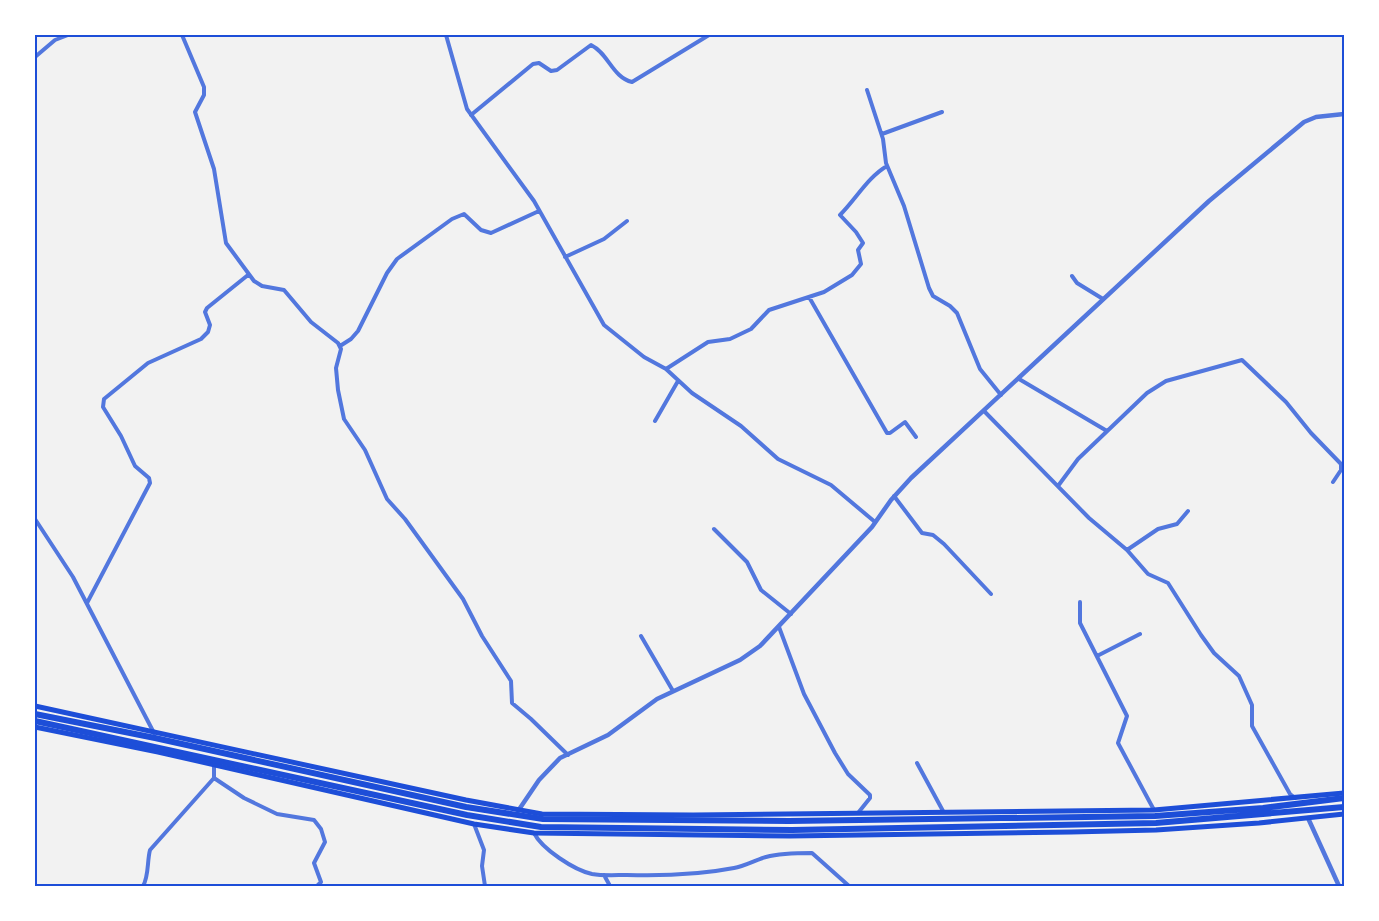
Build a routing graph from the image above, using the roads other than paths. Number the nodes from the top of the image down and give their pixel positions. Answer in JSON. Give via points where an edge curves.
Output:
{"nodes":[{"id":1,"x":68,"y":35,"type":"edge"},
{"id":2,"x":182,"y":35,"type":"edge"},
{"id":3,"x":446,"y":35,"type":"edge"},
{"id":4,"x":709,"y":35,"type":"edge"},
{"id":5,"x":35,"y":57,"type":"edge"},
{"id":6,"x":867,"y":90,"type":"dead end"},
{"id":7,"x":942,"y":112,"type":"dead end"},
{"id":8,"x":1344,"y":114,"type":"edge"},
{"id":9,"x":471,"y":115,"type":"junction"},
{"id":10,"x":882,"y":134,"type":"junction"},
{"id":11,"x":887,"y":166,"type":"junction"},
{"id":12,"x":539,"y":211,"type":"junction"},
{"id":13,"x":627,"y":221,"type":"dead end"},
{"id":14,"x":566,"y":257,"type":"junction"},
{"id":15,"x":248,"y":275,"type":"junction"},
{"id":16,"x":1072,"y":276,"type":"dead end"},
{"id":17,"x":809,"y":297,"type":"junction"},
{"id":18,"x":1102,"y":299,"type":"junction"},
{"id":19,"x":340,"y":346,"type":"junction"},
{"id":20,"x":666,"y":369,"type":"junction"},
{"id":21,"x":1020,"y":379,"type":"junction"},
{"id":22,"x":678,"y":382,"type":"junction"},
{"id":23,"x":1001,"y":395,"type":"junction"},
{"id":24,"x":984,"y":411,"type":"junction"},
{"id":25,"x":655,"y":421,"type":"dead end"},
{"id":26,"x":1107,"y":431,"type":"junction"},
{"id":27,"x":916,"y":437,"type":"dead end"},
{"id":28,"x":1332,"y":482,"type":"dead end"},
{"id":29,"x":1058,"y":486,"type":"junction"},
{"id":30,"x":894,"y":496,"type":"junction"},
{"id":31,"x":1188,"y":511,"type":"dead end"},
{"id":32,"x":35,"y":519,"type":"edge"},
{"id":33,"x":875,"y":522,"type":"junction"},
{"id":34,"x":714,"y":529,"type":"dead end"},
{"id":35,"x":1127,"y":550,"type":"junction"},
{"id":36,"x":991,"y":594,"type":"dead end"},
{"id":37,"x":1080,"y":602,"type":"dead end"},
{"id":38,"x":87,"y":603,"type":"junction"},
{"id":39,"x":791,"y":614,"type":"junction"},
{"id":40,"x":779,"y":627,"type":"junction"},
{"id":41,"x":1140,"y":634,"type":"dead end"},
{"id":42,"x":641,"y":636,"type":"dead end"},
{"id":43,"x":1097,"y":656,"type":"junction"},
{"id":44,"x":673,"y":691,"type":"junction"},
{"id":45,"x":35,"y":706,"type":"edge"},
{"id":46,"x":35,"y":714,"type":"edge"},
{"id":47,"x":35,"y":721,"type":"edge"},
{"id":48,"x":35,"y":727,"type":"edge"},
{"id":49,"x":154,"y":733,"type":"junction"},
{"id":50,"x":568,"y":754,"type":"junction"},
{"id":51,"x":917,"y":763,"type":"dead end"},
{"id":52,"x":214,"y":765,"type":"junction"},
{"id":53,"x":214,"y":778,"type":"junction"},
{"id":54,"x":1344,"y":793,"type":"edge"},
{"id":55,"x":1295,"y":798,"type":"junction"},
{"id":56,"x":1344,"y":798,"type":"edge"},
{"id":57,"x":1344,"y":807,"type":"edge"},
{"id":58,"x":1154,"y":810,"type":"junction"},
{"id":59,"x":517,"y":811,"type":"junction"},
{"id":60,"x":943,"y":811,"type":"junction"},
{"id":61,"x":858,"y":813,"type":"junction"},
{"id":62,"x":1344,"y":814,"type":"edge"},
{"id":63,"x":1308,"y":818,"type":"junction"},
{"id":64,"x":474,"y":824,"type":"junction"},
{"id":65,"x":534,"y":833,"type":"junction"},
{"id":66,"x":604,"y":875,"type":"junction"},
{"id":67,"x":143,"y":886,"type":"edge"},
{"id":68,"x":317,"y":886,"type":"edge"},
{"id":69,"x":485,"y":886,"type":"edge"},
{"id":70,"x":610,"y":886,"type":"edge"},
{"id":71,"x":849,"y":886,"type":"edge"},
{"id":72,"x":1339,"y":886,"type":"edge"}],
"edges":[{"from":1,"to":5,"type":"street"},
{"from":2,"to":15,"type":"street","via":[[204,88],[196,112],[214,169],[223,236]]},
{"from":3,"to":9,"type":"street"},
{"from":4,"to":9,"type":"street","via":[[632,82],[624,80],[591,45],[557,70],[533,64]]},
{"from":6,"to":10,"type":"street"},
{"from":7,"to":10,"type":"street"},
{"from":8,"to":18,"type":"street","via":[[1316,117],[1304,122],[1229,183]]},
{"from":9,"to":12,"type":"street"},
{"from":10,"to":11,"type":"street"},
{"from":11,"to":17,"type":"street","via":[[874,175],[840,215],[862,241],[858,250],[860,266],[839,284]]},
{"from":11,"to":23,"type":"street","via":[[904,206],[931,293],[956,313],[980,369]]},
{"from":12,"to":14,"type":"street"},
{"from":12,"to":19,"type":"street","via":[[491,233],[485,233],[464,214],[452,219],[397,259],[358,331]]},
{"from":13,"to":14,"type":"street","via":[[601,240]]},
{"from":14,"to":20,"type":"street","via":[[604,325],[637,352]]},
{"from":15,"to":19,"type":"street","via":[[262,286],[284,290],[310,322]]},
{"from":15,"to":38,"type":"street","via":[[207,308],[205,312],[210,325],[201,339],[148,363],[104,399],[103,407],[135,466],[149,478],[150,483]]},
{"from":16,"to":18,"type":"street","via":[[1077,283]]},
{"from":17,"to":20,"type":"street","via":[[769,310],[752,329],[730,340],[708,342]]},
{"from":17,"to":27,"type":"street","via":[[887,432],[905,422]]},
{"from":18,"to":21,"type":"street"},
{"from":19,"to":50,"type":"street","via":[[337,378],[344,418],[365,450],[382,490],[463,599],[482,636],[512,681],[512,703]]},
{"from":20,"to":22,"type":"street"},
{"from":21,"to":23,"type":"street"},
{"from":21,"to":26,"type":"street"},
{"from":22,"to":25,"type":"street"},
{"from":22,"to":33,"type":"street","via":[[737,422],[778,459],[831,485]]},
{"from":23,"to":24,"type":"street"},
{"from":24,"to":29,"type":"street"},
{"from":24,"to":30,"type":"street"},
{"from":26,"to":28,"type":"street","via":[[1147,393],[1166,381],[1242,360],[1286,402],[1341,464],[1341,470]]},
{"from":26,"to":29,"type":"street","via":[[1075,463]]},
{"from":29,"to":35,"type":"street"},
{"from":30,"to":33,"type":"street"},
{"from":30,"to":36,"type":"street","via":[[922,533],[933,535],[944,544]]},
{"from":31,"to":35,"type":"street","via":[[1177,524],[1158,529]]},
{"from":32,"to":38,"type":"street"},
{"from":33,"to":39,"type":"street"},
{"from":34,"to":39,"type":"street","via":[[747,562],[761,590]]},
{"from":35,"to":55,"type":"street","via":[[1148,574],[1168,582],[1200,635],[1214,653],[1240,676],[1252,705],[1252,726]]},
{"from":37,"to":43,"type":"street","via":[[1080,623]]},
{"from":38,"to":49,"type":"street"},
{"from":39,"to":40,"type":"street"},
{"from":40,"to":44,"type":"street","via":[[746,657]]},
{"from":40,"to":61,"type":"street","via":[[804,694],[835,753],[848,774],[870,795]]},
{"from":41,"to":43,"type":"street"},
{"from":42,"to":44,"type":"street"},
{"from":43,"to":58,"type":"street","via":[[1127,716],[1118,743]]},
{"from":44,"to":50,"type":"street","via":[[644,707],[608,735]]},
{"from":45,"to":49,"type":"main road"},
{"from":46,"to":56,"type":"highway","via":[[466,807],[543,820],[789,821],[1146,816],[1263,808]]},
{"from":47,"to":57,"type":"highway","via":[[467,815],[541,827],[792,830],[1156,823]]},
{"from":48,"to":52,"type":"main road"},
{"from":49,"to":59,"type":"main road"},
{"from":50,"to":59,"type":"street","via":[[550,767]]},
{"from":51,"to":60,"type":"street"},
{"from":52,"to":53,"type":"street"},
{"from":52,"to":64,"type":"main road"},
{"from":53,"to":67,"type":"street","via":[[150,850]]},
{"from":53,"to":68,"type":"street","via":[[277,814],[314,820],[318,824],[325,842],[314,863],[321,882]]},
{"from":54,"to":55,"type":"main road"},
{"from":55,"to":58,"type":"main road"},
{"from":58,"to":60,"type":"main road"},
{"from":59,"to":61,"type":"main road","via":[[627,815]]},
{"from":60,"to":61,"type":"main road"},
{"from":62,"to":63,"type":"main road"},
{"from":63,"to":65,"type":"main road","via":[[1156,830],[1071,832],[790,836]]},
{"from":63,"to":72,"type":"street"},
{"from":64,"to":65,"type":"main road"},
{"from":64,"to":69,"type":"street","via":[[484,850]]},
{"from":65,"to":66,"type":"street","via":[[542,846],[582,870]]},
{"from":66,"to":70,"type":"street"},
{"from":66,"to":71,"type":"street","via":[[694,873],[736,868],[767,857],[812,853]]}]}
